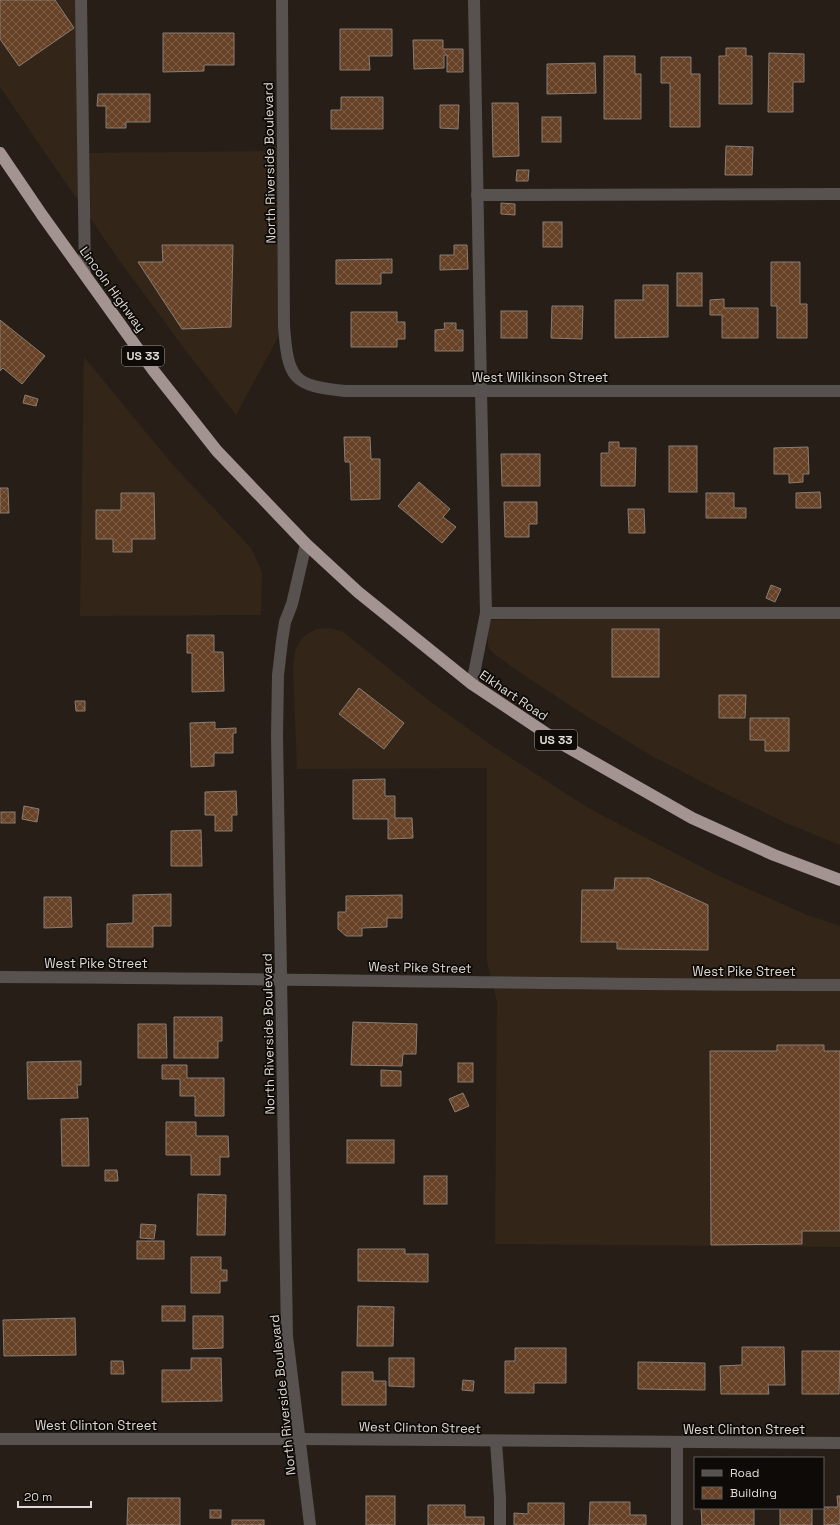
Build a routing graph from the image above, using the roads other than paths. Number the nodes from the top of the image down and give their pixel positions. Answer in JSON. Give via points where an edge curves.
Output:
{"nodes":[{"id":1,"x":81,"y":0,"type":"edge"},
{"id":2,"x":282,"y":0,"type":"edge"},
{"id":3,"x":474,"y":0,"type":"edge"},
{"id":4,"x":0,"y":152,"type":"edge"},
{"id":5,"x":840,"y":194,"type":"edge"},
{"id":6,"x":477,"y":195,"type":"junction"},
{"id":7,"x":85,"y":275,"type":"junction"},
{"id":8,"x":284,"y":326,"type":"joint"},
{"id":9,"x":481,"y":390,"type":"junction"},
{"id":10,"x":840,"y":391,"type":"edge"},
{"id":11,"x":306,"y":544,"type":"junction"},
{"id":12,"x":486,"y":613,"type":"junction"},
{"id":13,"x":840,"y":613,"type":"edge"},
{"id":14,"x":472,"y":684,"type":"junction"},
{"id":15,"x":840,"y":880,"type":"edge"},
{"id":16,"x":0,"y":977,"type":"edge"},
{"id":17,"x":281,"y":978,"type":"junction"},
{"id":18,"x":840,"y":985,"type":"edge"},
{"id":19,"x":0,"y":1439,"type":"edge"},
{"id":20,"x":301,"y":1439,"type":"junction"},
{"id":21,"x":496,"y":1442,"type":"junction"},
{"id":22,"x":677,"y":1442,"type":"junction"},
{"id":23,"x":840,"y":1443,"type":"edge"},
{"id":24,"x":310,"y":1525,"type":"edge"},
{"id":25,"x":500,"y":1525,"type":"edge"},
{"id":26,"x":677,"y":1525,"type":"edge"}],
"edges":[{"from":1,"to":7,"type":"street"},
{"from":2,"to":8,"type":"street","name":"North Riverside Boulevard"},
{"from":3,"to":6,"type":"street"},
{"from":4,"to":7,"type":"highway","name":"Lincoln Highway","number":"US 33"},
{"from":5,"to":6,"type":"street"},
{"from":6,"to":9,"type":"street"},
{"from":7,"to":11,"type":"highway","name":"Lincoln Highway","number":"US 33","via":[[153,370],[217,451]]},
{"from":8,"to":9,"type":"street","name":"West Wilkinson Street","via":[[288,363],[294,374],[303,383],[320,389]]},
{"from":9,"to":10,"type":"street","name":"West Wilkinson Street"},
{"from":9,"to":12,"type":"street"},
{"from":11,"to":14,"type":"highway","name":"Elkhart Road","number":"US 33","via":[[358,592]]},
{"from":11,"to":17,"type":"street","name":"North Riverside Boulevard","via":[[292,604],[285,622],[278,675]]},
{"from":12,"to":13,"type":"street"},
{"from":12,"to":14,"type":"street"},
{"from":14,"to":15,"type":"highway","name":"Elkhart Road","number":"US 33","via":[[562,744],[692,818],[774,856]]},
{"from":16,"to":17,"type":"street","name":"West Pike Street"},
{"from":17,"to":18,"type":"street","name":"West Pike Street"},
{"from":17,"to":20,"type":"street","name":"North Riverside Boulevard","via":[[287,1336]]},
{"from":19,"to":20,"type":"street","name":"West Clinton Street"},
{"from":20,"to":21,"type":"street","name":"West Clinton Street"},
{"from":20,"to":24,"type":"street","name":"North Riverside Boulevard"},
{"from":21,"to":22,"type":"street","name":"West Clinton Street"},
{"from":21,"to":25,"type":"street"},
{"from":22,"to":23,"type":"street","name":"West Clinton Street"},
{"from":22,"to":26,"type":"street"}]}
